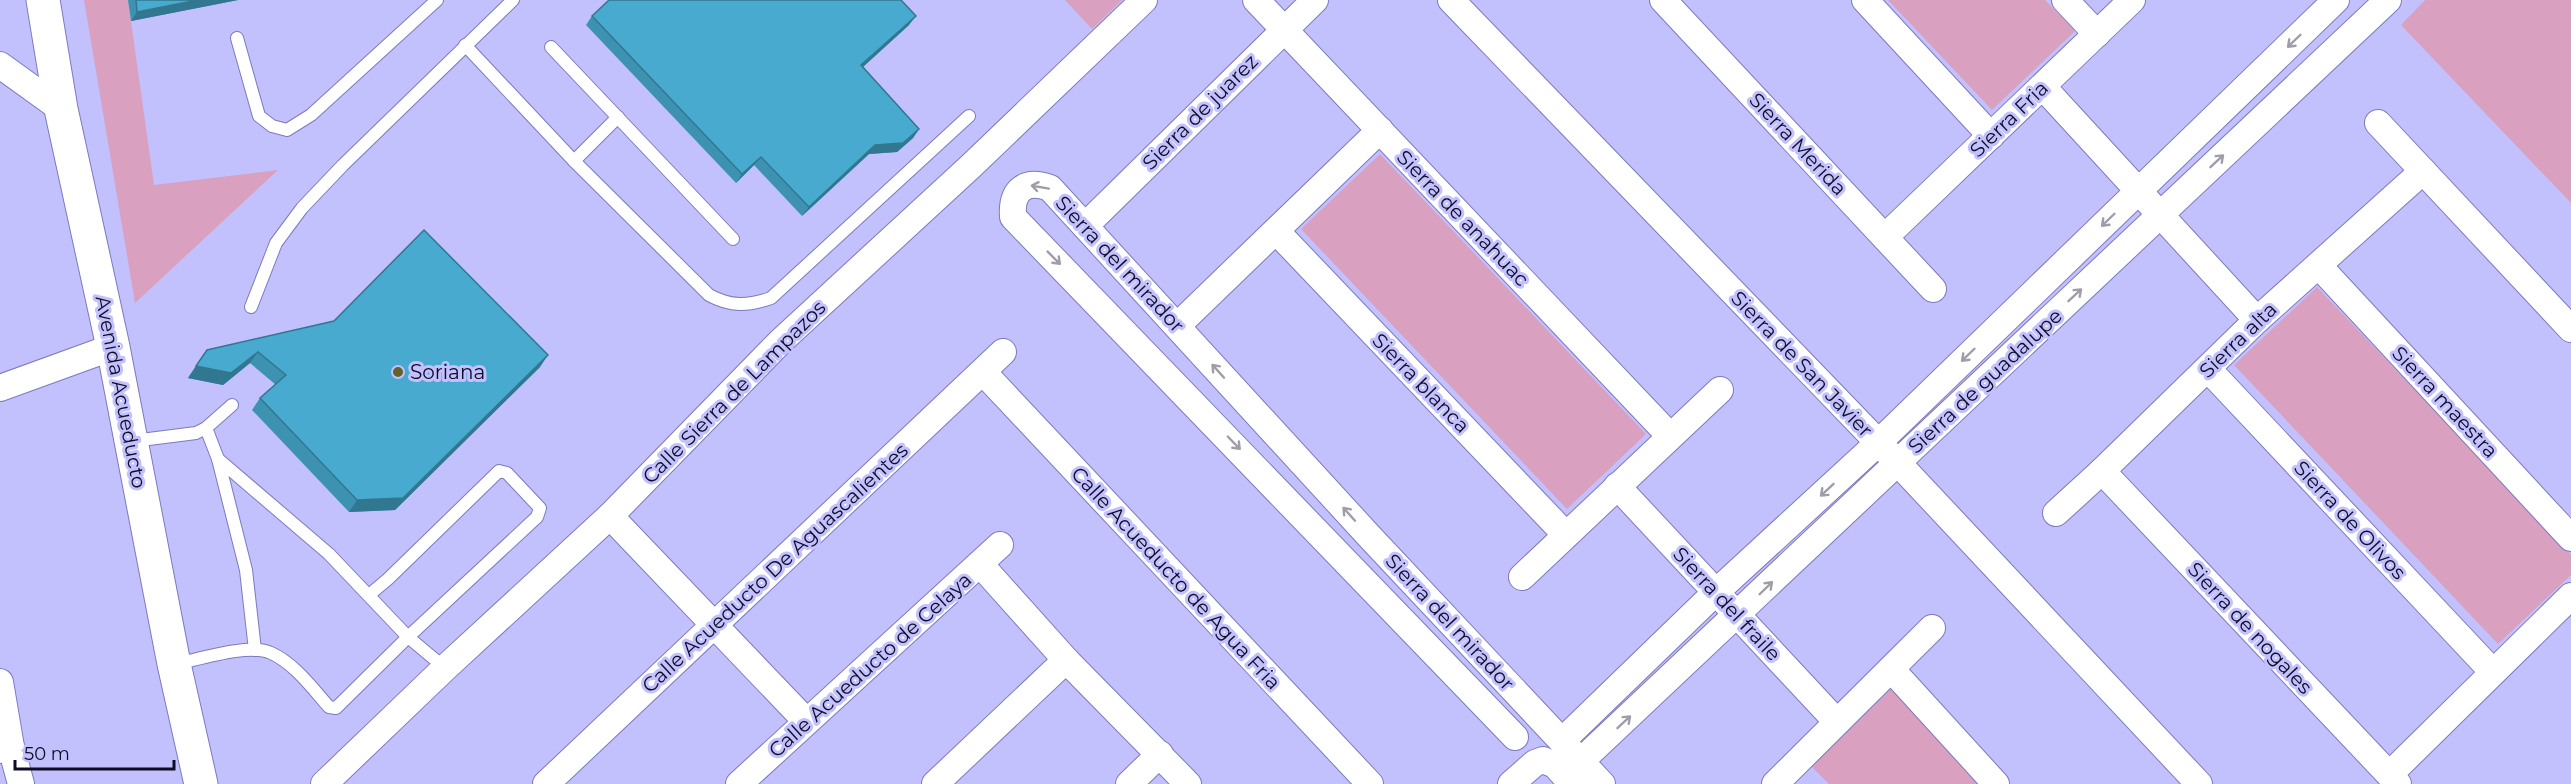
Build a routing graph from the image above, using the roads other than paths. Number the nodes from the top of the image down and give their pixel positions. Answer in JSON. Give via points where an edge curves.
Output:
{"nodes":[{"id":1,"x":43,"y":0,"type":"edge"},
{"id":2,"x":437,"y":0,"type":"edge"},
{"id":3,"x":513,"y":0,"type":"edge"},
{"id":4,"x":1144,"y":0,"type":"edge"},
{"id":5,"x":1256,"y":0,"type":"edge"},
{"id":6,"x":1315,"y":0,"type":"edge"},
{"id":7,"x":1452,"y":0,"type":"edge"},
{"id":8,"x":1664,"y":0,"type":"edge"},
{"id":9,"x":1864,"y":0,"type":"edge"},
{"id":10,"x":2065,"y":0,"type":"edge"},
{"id":11,"x":2132,"y":0,"type":"edge"},
{"id":12,"x":2336,"y":0,"type":"edge"},
{"id":13,"x":2388,"y":0,"type":"edge"},
{"id":14,"x":1284,"y":29,"type":"junction"},
{"id":15,"x":2097,"y":34,"type":"junction"},
{"id":16,"x":237,"y":38,"type":"dead end"},
{"id":17,"x":465,"y":45,"type":"junction"},
{"id":18,"x":551,"y":47,"type":"dead end"},
{"id":19,"x":0,"y":65,"type":"edge"},
{"id":20,"x":2043,"y":87,"type":"junction"},
{"id":21,"x":60,"y":110,"type":"junction"},
{"id":22,"x":969,"y":116,"type":"dead end"},
{"id":23,"x":618,"y":117,"type":"junction"},
{"id":24,"x":2378,"y":123,"type":"dead end"},
{"id":25,"x":1380,"y":130,"type":"junction"},
{"id":26,"x":1991,"y":136,"type":"junction"},
{"id":27,"x":574,"y":161,"type":"junction"},
{"id":28,"x":2423,"y":171,"type":"junction"},
{"id":29,"x":2138,"y":191,"type":"junction"},
{"id":30,"x":2160,"y":214,"type":"junction"},
{"id":31,"x":1085,"y":226,"type":"junction"},
{"id":32,"x":1277,"y":232,"type":"junction"},
{"id":33,"x":1885,"y":237,"type":"junction"},
{"id":34,"x":733,"y":239,"type":"dead end"},
{"id":35,"x":2319,"y":266,"type":"junction"},
{"id":36,"x":1933,"y":289,"type":"dead end"},
{"id":37,"x":251,"y":307,"type":"dead end"},
{"id":38,"x":2257,"y":320,"type":"junction"},
{"id":39,"x":1177,"y":326,"type":"junction"},
{"id":40,"x":2571,"y":329,"type":"edge"},
{"id":41,"x":113,"y":347,"type":"junction"},
{"id":42,"x":1003,"y":352,"type":"dead end"},
{"id":43,"x":2208,"y":369,"type":"junction"},
{"id":44,"x":983,"y":372,"type":"junction"},
{"id":45,"x":0,"y":388,"type":"edge"},
{"id":46,"x":1720,"y":390,"type":"dead end"},
{"id":47,"x":232,"y":405,"type":"dead end"},
{"id":48,"x":206,"y":428,"type":"junction"},
{"id":49,"x":1670,"y":436,"type":"junction"},
{"id":50,"x":132,"y":441,"type":"junction"},
{"id":51,"x":1878,"y":443,"type":"junction"},
{"id":52,"x":218,"y":459,"type":"junction"},
{"id":53,"x":1898,"y":463,"type":"junction"},
{"id":54,"x":2102,"y":471,"type":"junction"},
{"id":55,"x":1617,"y":486,"type":"junction"},
{"id":56,"x":2056,"y":513,"type":"dead end"},
{"id":57,"x":610,"y":516,"type":"junction"},
{"id":58,"x":1566,"y":535,"type":"junction"},
{"id":59,"x":1370,"y":536,"type":"junction"},
{"id":60,"x":2571,"y":538,"type":"edge"},
{"id":61,"x":1000,"y":545,"type":"dead end"},
{"id":62,"x":1344,"y":557,"type":"junction"},
{"id":63,"x":980,"y":564,"type":"junction"},
{"id":64,"x":1522,"y":576,"type":"dead end"},
{"id":65,"x":1716,"y":592,"type":"junction"},
{"id":66,"x":369,"y":595,"type":"junction"},
{"id":67,"x":2571,"y":596,"type":"edge"},
{"id":68,"x":1738,"y":615,"type":"junction"},
{"id":69,"x":714,"y":625,"type":"junction"},
{"id":70,"x":1932,"y":628,"type":"dead end"},
{"id":71,"x":408,"y":637,"type":"junction"},
{"id":72,"x":255,"y":650,"type":"junction"},
{"id":73,"x":1066,"y":660,"type":"junction"},
{"id":74,"x":174,"y":664,"type":"junction"},
{"id":75,"x":445,"y":668,"type":"junction"},
{"id":76,"x":1892,"y":670,"type":"junction"},
{"id":77,"x":2492,"y":671,"type":"junction"},
{"id":78,"x":0,"y":682,"type":"edge"},
{"id":79,"x":806,"y":721,"type":"junction"},
{"id":80,"x":1837,"y":722,"type":"junction"},
{"id":81,"x":1515,"y":737,"type":"dead end"},
{"id":82,"x":1562,"y":741,"type":"junction"},
{"id":83,"x":6,"y":748,"type":"edge"},
{"id":84,"x":1160,"y":754,"type":"junction"},
{"id":85,"x":1576,"y":773,"type":"edge"},
{"id":86,"x":2394,"y":779,"type":"edge"},
{"id":87,"x":1787,"y":780,"type":"edge"},
{"id":88,"x":21,"y":784,"type":"edge"},
{"id":89,"x":201,"y":784,"type":"edge"},
{"id":90,"x":324,"y":784,"type":"edge"},
{"id":91,"x":546,"y":784,"type":"edge"},
{"id":92,"x":739,"y":784,"type":"edge"},
{"id":93,"x":935,"y":784,"type":"edge"},
{"id":94,"x":1129,"y":784,"type":"edge"},
{"id":95,"x":1188,"y":784,"type":"edge"},
{"id":96,"x":1370,"y":784,"type":"edge"},
{"id":97,"x":1511,"y":784,"type":"edge"},
{"id":98,"x":1602,"y":784,"type":"edge"},
{"id":99,"x":1996,"y":784,"type":"edge"},
{"id":100,"x":2199,"y":784,"type":"edge"}],
"edges":[{"from":1,"to":21,"type":"street","name":"Avenida Acueducto"},
{"from":2,"to":16,"type":"lane","via":[[311,115],[287,130],[272,126],[259,116]]},
{"from":3,"to":17,"type":"lane"},
{"from":4,"to":57,"type":"street","name":"Calle Sierra de Lampazos","via":[[781,341]]},
{"from":5,"to":14,"type":"street","name":"Sierra de anahuac"},
{"from":6,"to":14,"type":"street","name":"Sierra de juarez"},
{"from":7,"to":51,"type":"street","name":"Sierra de San Javier"},
{"from":8,"to":33,"type":"street","name":"Sierra Merida"},
{"from":9,"to":26,"type":"street"},
{"from":10,"to":15,"type":"street"},
{"from":11,"to":15,"type":"street","name":"Sierra Fria"},
{"from":12,"to":29,"type":"street","name":"Sierra de guadalupe","one_way":true},
{"from":30,"to":13,"type":"street","name":"Sierra de guadalupe","one_way":true},
{"from":14,"to":25,"type":"street","name":"Sierra de anahuac"},
{"from":14,"to":31,"type":"street","name":"Sierra de juarez"},
{"from":15,"to":20,"type":"street","name":"Sierra Fria"},
{"from":17,"to":27,"type":"lane"},
{"from":17,"to":37,"type":"lane","via":[[302,208],[276,243]]},
{"from":18,"to":23,"type":"lane"},
{"from":19,"to":21,"type":"street"},
{"from":20,"to":26,"type":"street","name":"Sierra Fria"},
{"from":20,"to":29,"type":"street"},
{"from":21,"to":41,"type":"street","name":"Avenida Acueducto"},
{"from":22,"to":27,"type":"lane","via":[[771,298],[756,303],[723,303],[709,295]]},
{"from":23,"to":27,"type":"lane"},
{"from":23,"to":34,"type":"lane"},
{"from":24,"to":28,"type":"street"},
{"from":25,"to":32,"type":"street"},
{"from":25,"to":49,"type":"street","name":"Sierra de anahuac"},
{"from":26,"to":33,"type":"street","name":"Sierra Fria"},
{"from":28,"to":35,"type":"street","name":"Sierra alta"},
{"from":28,"to":40,"type":"street"},
{"from":29,"to":30,"type":"street"},
{"from":29,"to":51,"type":"street","name":"Sierra de guadalupe","one_way":true},
{"from":30,"to":38,"type":"street"},
{"from":53,"to":30,"type":"street","name":"Sierra de guadalupe","one_way":true},
{"from":31,"to":39,"type":"street","name":"Sierra del mirador"},
{"from":31,"to":62,"type":"street","name":"Sierra del mirador","one_way":true,"via":[[1050,188],[1038,184],[1026,185],[1012,203],[1013,217]]},
{"from":32,"to":39,"type":"street"},
{"from":32,"to":58,"type":"street","name":"Sierra blanca"},
{"from":33,"to":36,"type":"street","name":"Sierra Merida"},
{"from":35,"to":38,"type":"street","name":"Sierra alta"},
{"from":35,"to":60,"type":"street","name":"Sierra maestra"},
{"from":38,"to":43,"type":"street","name":"Sierra alta"},
{"from":59,"to":39,"type":"street","name":"Sierra del mirador","one_way":true},
{"from":41,"to":45,"type":"street"},
{"from":41,"to":50,"type":"street","name":"Avenida Acueducto"},
{"from":42,"to":44,"type":"street","name":"Calle Acueducto De Aguascalientes"},
{"from":43,"to":54,"type":"street","name":"Sierra alta"},
{"from":43,"to":77,"type":"street","name":"Sierra de Olivos"},
{"from":44,"to":69,"type":"street","name":"Calle Acueducto De Aguascalientes"},
{"from":44,"to":96,"type":"street","name":"Calle Acueducto de Agua Fria"},
{"from":46,"to":49,"type":"street"},
{"from":47,"to":48,"type":"lane"},
{"from":48,"to":50,"type":"lane","via":[[184,436]]},
{"from":48,"to":52,"type":"lane"},
{"from":49,"to":55,"type":"street"},
{"from":50,"to":74,"type":"street","name":"Avenida Acueducto"},
{"from":51,"to":53,"type":"street","name":"Sierra de San Javier"},
{"from":51,"to":65,"type":"street","name":"Sierra de guadalupe","one_way":true},
{"from":52,"to":66,"type":"lane","via":[[329,554]]},
{"from":52,"to":72,"type":"lane","via":[[246,570]]},
{"from":68,"to":53,"type":"street","name":"Sierra de guadalupe","one_way":true},
{"from":53,"to":100,"type":"street","name":"Sierra de San Javier"},
{"from":54,"to":56,"type":"street","name":"Sierra alta"},
{"from":54,"to":86,"type":"street","name":"Sierra de nogales"},
{"from":55,"to":58,"type":"street"},
{"from":55,"to":65,"type":"street","name":"Sierra del fraile"},
{"from":57,"to":69,"type":"street"},
{"from":57,"to":75,"type":"street","name":"Calle Sierra de Lampazos"},
{"from":58,"to":64,"type":"street"},
{"from":59,"to":62,"type":"street"},
{"from":59,"to":82,"type":"street","name":"Sierra del mirador"},
{"from":61,"to":63,"type":"street","name":"Calle Acueducto de Celaya"},
{"from":62,"to":81,"type":"street","name":"Sierra del mirador"},
{"from":63,"to":73,"type":"street"},
{"from":63,"to":79,"type":"street","name":"Calle Acueducto de Celaya"},
{"from":65,"to":68,"type":"street","name":"Sierra del fraile"},
{"from":65,"to":82,"type":"street","name":"Sierra de guadalupe"},
{"from":66,"to":71,"type":"lane"},
{"from":66,"to":71,"type":"lane","via":[[499,471],[507,473],[540,508],[537,517]]},
{"from":67,"to":77,"type":"street"},
{"from":68,"to":80,"type":"street","name":"Sierra del fraile"},
{"from":85,"to":68,"type":"street","name":"Sierra de guadalupe","one_way":true},
{"from":69,"to":79,"type":"street"},
{"from":69,"to":91,"type":"street","name":"Calle Acueducto De Aguascalientes"},
{"from":70,"to":76,"type":"street"},
{"from":71,"to":72,"type":"lane","via":[[336,708],[329,707],[281,659]]},
{"from":71,"to":75,"type":"lane"},
{"from":72,"to":74,"type":"lane"},
{"from":73,"to":84,"type":"street"},
{"from":73,"to":93,"type":"street"},
{"from":74,"to":89,"type":"street","name":"Avenida Acueducto"},
{"from":75,"to":90,"type":"street","name":"Calle Sierra de Lampazos"},
{"from":76,"to":80,"type":"street"},
{"from":76,"to":99,"type":"street"},
{"from":77,"to":86,"type":"street"},
{"from":78,"to":83,"type":"street"},
{"from":79,"to":92,"type":"street","name":"Calle Acueducto de Celaya"},
{"from":80,"to":87,"type":"street"},
{"from":82,"to":85,"type":"street","name":"Sierra del mirador"},
{"from":83,"to":88,"type":"street"},
{"from":84,"to":94,"type":"street"},
{"from":84,"to":95,"type":"street"},
{"from":85,"to":97,"type":"street","name":"Sierra del mirador","via":[[1543,760]]},
{"from":85,"to":98,"type":"street","name":"Sierra del mirador"}]}
